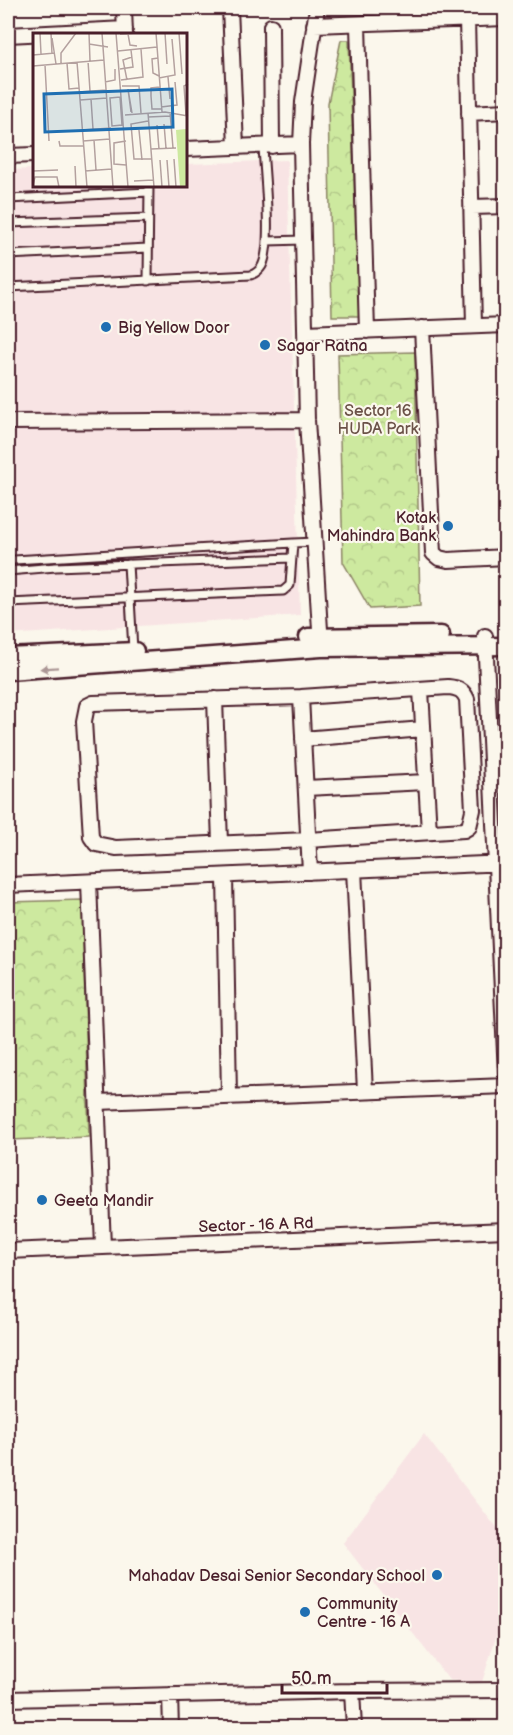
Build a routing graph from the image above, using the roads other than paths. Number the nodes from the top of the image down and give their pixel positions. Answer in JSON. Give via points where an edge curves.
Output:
{"nodes":[{"id":1,"x":124,"y":8,"type":"edge"},
{"id":2,"x":230,"y":8,"type":"edge"},
{"id":3,"x":317,"y":8,"type":"edge"},
{"id":4,"x":506,"y":18,"type":"edge"},
{"id":5,"x":467,"y":19,"type":"junction"},
{"id":6,"x":314,"y":25,"type":"junction"},
{"id":7,"x":358,"y":25,"type":"junction"},
{"id":8,"x":272,"y":26,"type":"dead end"},
{"id":9,"x":125,"y":32,"type":"edge"},
{"id":10,"x":86,"y":33,"type":"edge"},
{"id":11,"x":33,"y":34,"type":"edge"},
{"id":12,"x":8,"y":35,"type":"edge"},
{"id":13,"x":506,"y":111,"type":"edge"},
{"id":14,"x":470,"y":112,"type":"junction"},
{"id":15,"x":302,"y":144,"type":"junction"},
{"id":16,"x":268,"y":146,"type":"junction"},
{"id":17,"x":236,"y":147,"type":"junction"},
{"id":18,"x":188,"y":149,"type":"edge"},
{"id":19,"x":33,"y":155,"type":"edge"},
{"id":20,"x":8,"y":156,"type":"edge"},
{"id":21,"x":149,"y":189,"type":"edge"},
{"id":22,"x":8,"y":199,"type":"edge"},
{"id":23,"x":506,"y":206,"type":"edge"},
{"id":24,"x":472,"y":207,"type":"junction"},
{"id":25,"x":148,"y":218,"type":"junction"},
{"id":26,"x":8,"y":223,"type":"edge"},
{"id":27,"x":304,"y":240,"type":"junction"},
{"id":28,"x":267,"y":241,"type":"junction"},
{"id":29,"x":148,"y":249,"type":"junction"},
{"id":30,"x":8,"y":255,"type":"edge"},
{"id":31,"x":148,"y":281,"type":"junction"},
{"id":32,"x":8,"y":288,"type":"edge"},
{"id":33,"x":506,"y":325,"type":"edge"},
{"id":34,"x":474,"y":326,"type":"junction"},
{"id":35,"x":422,"y":328,"type":"junction"},
{"id":36,"x":367,"y":331,"type":"junction"},
{"id":37,"x":306,"y":333,"type":"junction"},
{"id":38,"x":307,"y":420,"type":"junction"},
{"id":39,"x":8,"y":422,"type":"edge"},
{"id":40,"x":315,"y":542,"type":"junction"},
{"id":41,"x":293,"y":543,"type":"junction"},
{"id":42,"x":506,"y":557,"type":"edge"},
{"id":43,"x":291,"y":558,"type":"junction"},
{"id":44,"x":14,"y":560,"type":"dead end"},
{"id":45,"x":128,"y":564,"type":"junction"},
{"id":46,"x":8,"y":571,"type":"edge"},
{"id":47,"x":130,"y":598,"type":"junction"},
{"id":48,"x":8,"y":603,"type":"edge"},
{"id":49,"x":506,"y":636,"type":"edge"},
{"id":50,"x":485,"y":641,"type":"junction"},
{"id":51,"x":321,"y":642,"type":"junction"},
{"id":52,"x":506,"y":646,"type":"edge"},
{"id":53,"x":133,"y":656,"type":"junction"},
{"id":54,"x":8,"y":657,"type":"edge"},
{"id":55,"x":8,"y":671,"type":"edge"},
{"id":56,"x":421,"y":690,"type":"junction"},
{"id":57,"x":301,"y":697,"type":"junction"},
{"id":58,"x":215,"y":699,"type":"junction"},
{"id":59,"x":423,"y":729,"type":"junction"},
{"id":60,"x":303,"y":739,"type":"junction"},
{"id":61,"x":426,"y":782,"type":"junction"},
{"id":62,"x":306,"y":788,"type":"junction"},
{"id":63,"x":429,"y":832,"type":"junction"},
{"id":64,"x":308,"y":840,"type":"junction"},
{"id":65,"x":220,"y":843,"type":"junction"},
{"id":66,"x":501,"y":863,"type":"edge"},
{"id":67,"x":354,"y":870,"type":"junction"},
{"id":68,"x":310,"y":872,"type":"junction"},
{"id":69,"x":225,"y":876,"type":"junction"},
{"id":70,"x":89,"y":882,"type":"junction"},
{"id":71,"x":8,"y":885,"type":"edge"},
{"id":72,"x":506,"y":1074,"type":"edge"},
{"id":73,"x":506,"y":1086,"type":"edge"},
{"id":74,"x":365,"y":1091,"type":"junction"},
{"id":75,"x":230,"y":1096,"type":"junction"},
{"id":76,"x":98,"y":1102,"type":"junction"},
{"id":77,"x":506,"y":1230,"type":"edge"},
{"id":78,"x":103,"y":1247,"type":"junction"},
{"id":79,"x":8,"y":1251,"type":"edge"},
{"id":80,"x":506,"y":1690,"type":"edge"},
{"id":81,"x":352,"y":1691,"type":"junction"},
{"id":82,"x":170,"y":1695,"type":"junction"},
{"id":83,"x":8,"y":1699,"type":"edge"},
{"id":84,"x":171,"y":1728,"type":"edge"},
{"id":85,"x":354,"y":1728,"type":"edge"}],
"edges":[{"from":1,"to":9,"type":"street"},
{"from":2,"to":17,"type":"street"},
{"from":3,"to":6,"type":"street"},
{"from":4,"to":5,"type":"street"},
{"from":5,"to":7,"type":"street"},
{"from":5,"to":14,"type":"street"},
{"from":6,"to":7,"type":"street"},
{"from":6,"to":15,"type":"street","via":[[303,102]]},
{"from":7,"to":36,"type":"street"},
{"from":8,"to":16,"type":"street"},
{"from":9,"to":10,"type":"street"},
{"from":11,"to":12,"type":"street"},
{"from":13,"to":14,"type":"street"},
{"from":14,"to":24,"type":"street"},
{"from":15,"to":16,"type":"street"},
{"from":15,"to":27,"type":"street"},
{"from":16,"to":17,"type":"street"},
{"from":16,"to":28,"type":"lane"},
{"from":17,"to":18,"type":"street"},
{"from":19,"to":20,"type":"street"},
{"from":21,"to":22,"type":"lane"},
{"from":21,"to":25,"type":"lane"},
{"from":23,"to":24,"type":"street"},
{"from":24,"to":34,"type":"street"},
{"from":25,"to":26,"type":"lane"},
{"from":25,"to":29,"type":"lane"},
{"from":27,"to":28,"type":"lane"},
{"from":27,"to":37,"type":"street"},
{"from":28,"to":31,"type":"lane","via":[[262,266],[251,275]]},
{"from":29,"to":30,"type":"lane"},
{"from":29,"to":31,"type":"lane"},
{"from":31,"to":32,"type":"lane"},
{"from":33,"to":34,"type":"street"},
{"from":34,"to":35,"type":"street"},
{"from":35,"to":36,"type":"street"},
{"from":35,"to":42,"type":"street","via":[[433,553],[448,560]]},
{"from":36,"to":37,"type":"street"},
{"from":37,"to":38,"type":"street"},
{"from":38,"to":39,"type":"street"},
{"from":38,"to":40,"type":"street"},
{"from":40,"to":41,"type":"lane"},
{"from":40,"to":51,"type":"street"},
{"from":41,"to":43,"type":"lane"},
{"from":41,"to":44,"type":"lane"},
{"from":43,"to":45,"type":"lane"},
{"from":43,"to":47,"type":"lane","via":[[290,585],[283,591]]},
{"from":45,"to":46,"type":"lane"},
{"from":45,"to":47,"type":"lane"},
{"from":47,"to":48,"type":"lane"},
{"from":47,"to":53,"type":"lane"},
{"from":49,"to":50,"type":"street"},
{"from":50,"to":51,"type":"street"},
{"from":50,"to":52,"type":"street"},
{"from":50,"to":66,"type":"street"},
{"from":51,"to":53,"type":"street"},
{"from":53,"to":54,"type":"street"},
{"from":53,"to":55,"type":"street","one_way":true},
{"from":56,"to":57,"type":"street"},
{"from":56,"to":59,"type":"street"},
{"from":56,"to":63,"type":"street","via":[[457,688],[467,699],[472,819],[464,830]]},
{"from":57,"to":58,"type":"street"},
{"from":57,"to":60,"type":"street"},
{"from":58,"to":65,"type":"street"},
{"from":58,"to":65,"type":"street","via":[[93,703],[87,706],[84,722],[91,837],[96,844],[116,848]]},
{"from":59,"to":60,"type":"street"},
{"from":59,"to":61,"type":"street"},
{"from":60,"to":62,"type":"street"},
{"from":61,"to":62,"type":"street"},
{"from":61,"to":63,"type":"street"},
{"from":62,"to":64,"type":"street"},
{"from":63,"to":64,"type":"street"},
{"from":64,"to":65,"type":"street"},
{"from":64,"to":68,"type":"street"},
{"from":66,"to":67,"type":"street"},
{"from":66,"to":72,"type":"street"},
{"from":67,"to":68,"type":"street"},
{"from":67,"to":74,"type":"street"},
{"from":68,"to":69,"type":"street"},
{"from":69,"to":70,"type":"street"},
{"from":69,"to":75,"type":"street"},
{"from":70,"to":71,"type":"street"},
{"from":70,"to":76,"type":"street"},
{"from":73,"to":74,"type":"street"},
{"from":74,"to":75,"type":"street"},
{"from":75,"to":76,"type":"street"},
{"from":76,"to":78,"type":"street"},
{"from":77,"to":78,"type":"street","name":"Sector - 16 A Rd"},
{"from":78,"to":79,"type":"street","name":"Sector - 16 A Rd"},
{"from":80,"to":81,"type":"street"},
{"from":81,"to":82,"type":"street"},
{"from":81,"to":85,"type":"street"},
{"from":82,"to":83,"type":"street"},
{"from":82,"to":84,"type":"street"}]}
